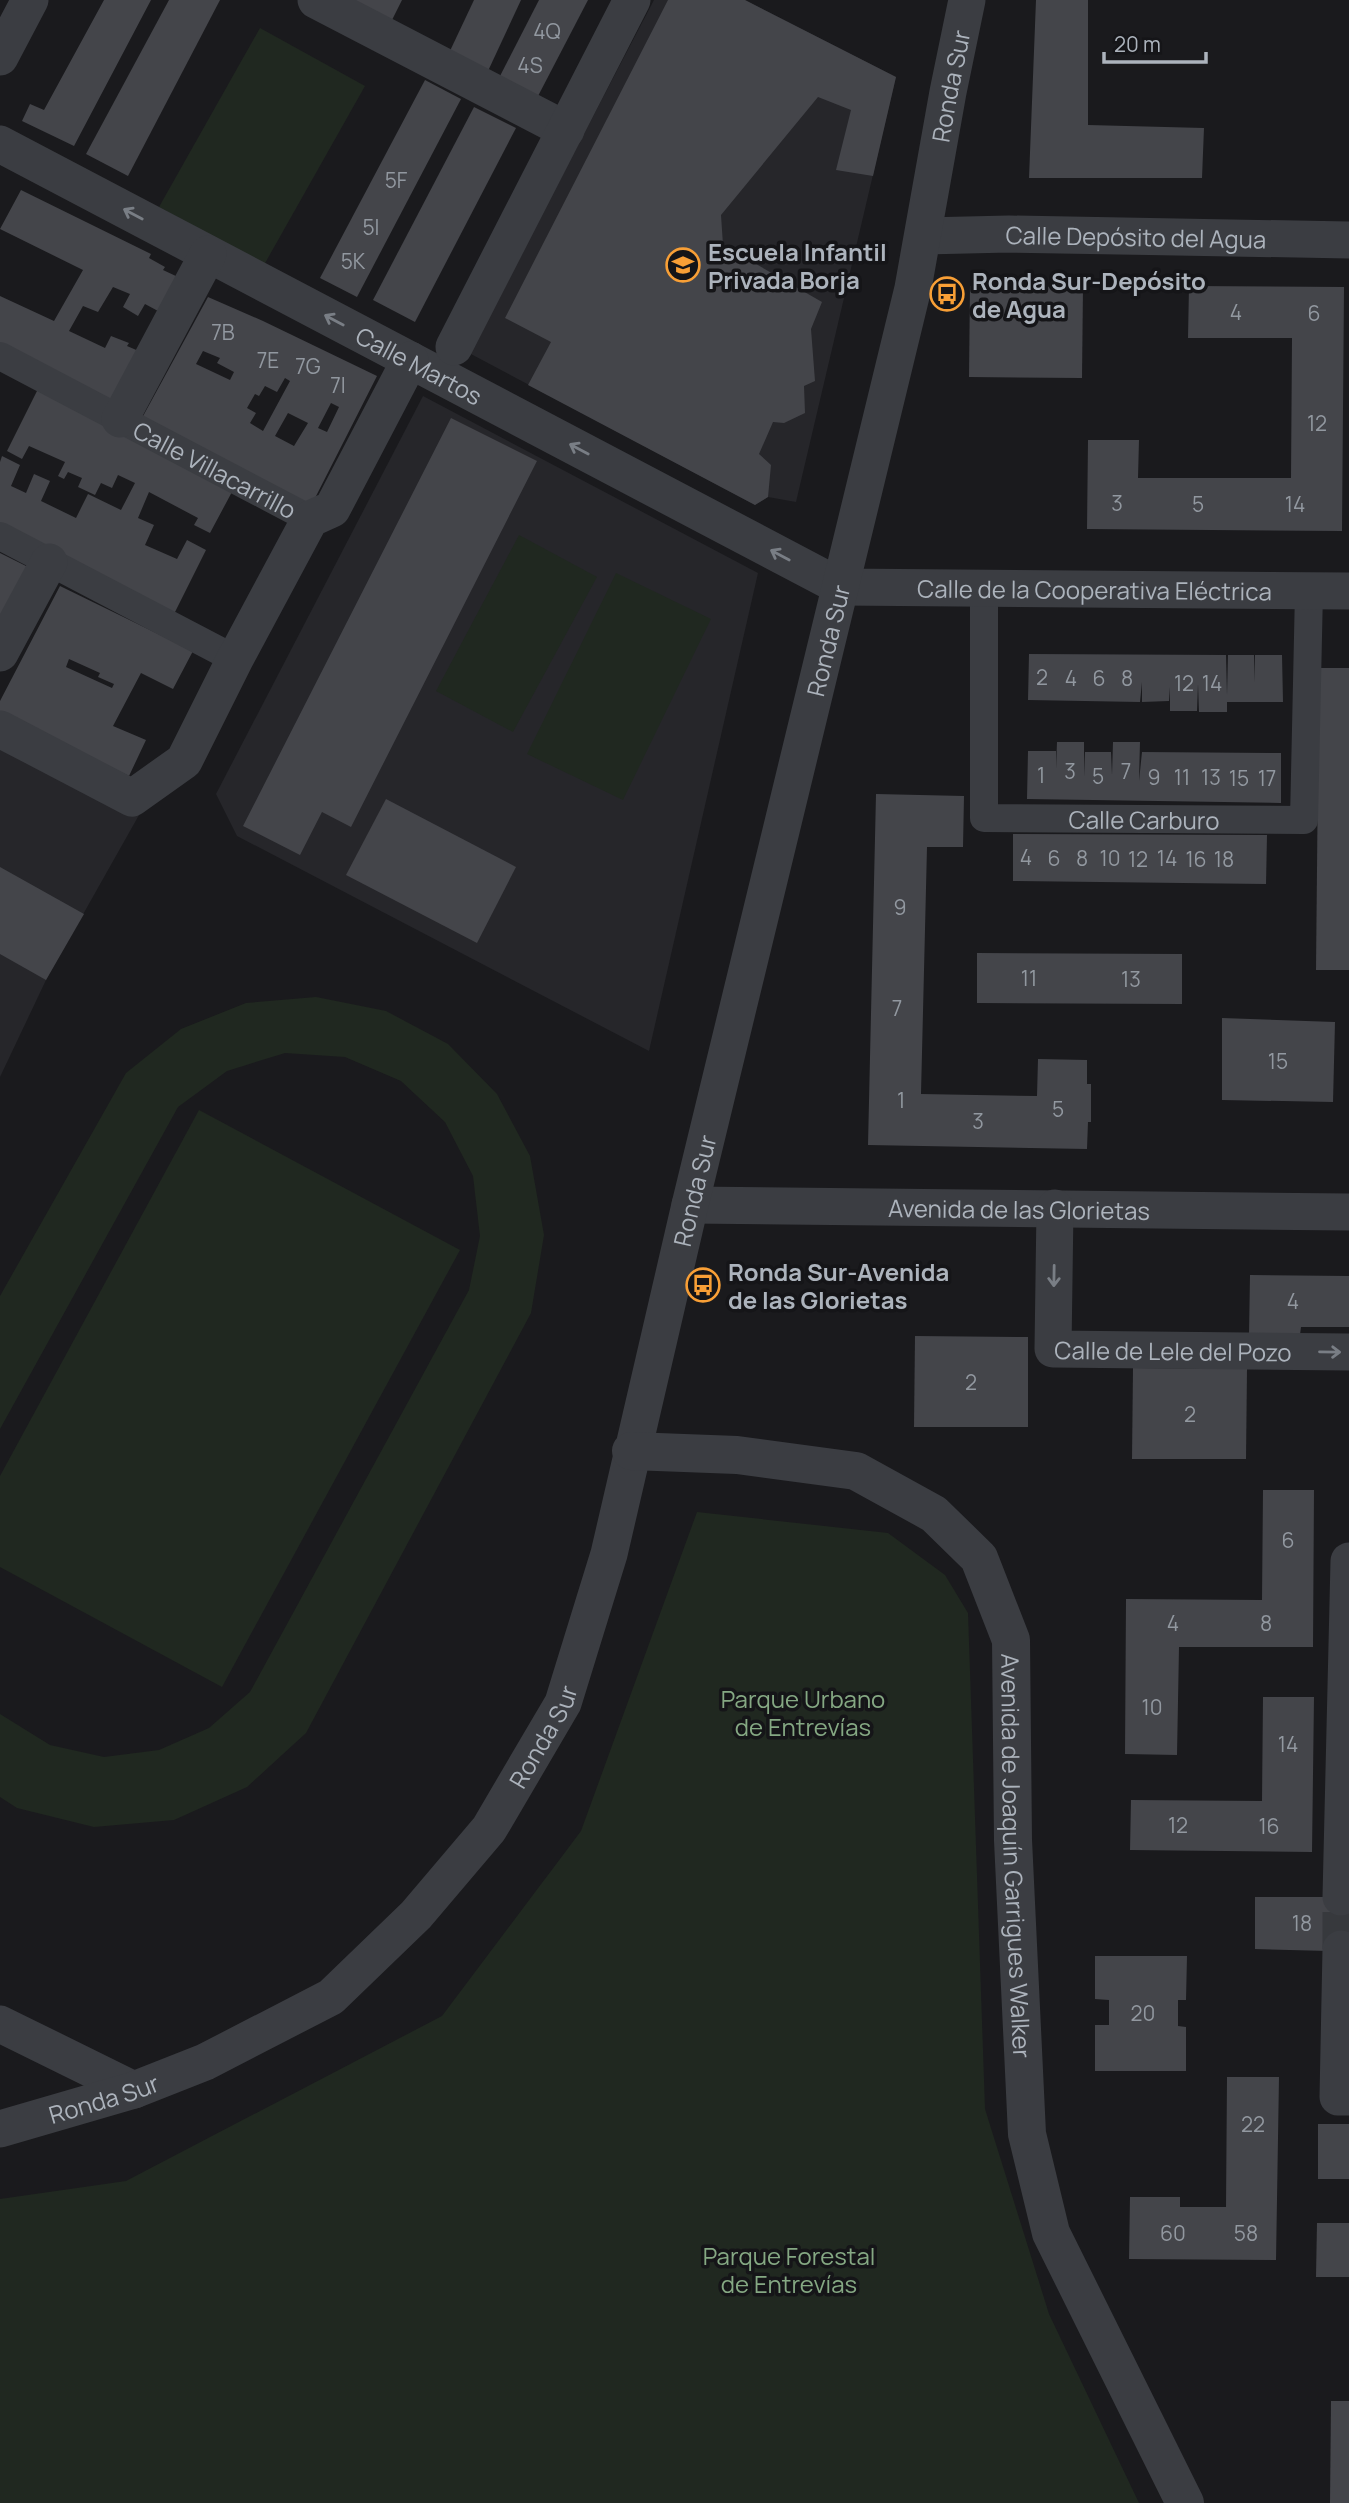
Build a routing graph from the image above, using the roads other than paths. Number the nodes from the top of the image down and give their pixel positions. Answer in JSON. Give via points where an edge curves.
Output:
{"nodes":[{"id":1,"x":30,"y":0,"type":"edge"},
{"id":2,"x":316,"y":0,"type":"edge"},
{"id":3,"x":632,"y":0,"type":"edge"},
{"id":4,"x":967,"y":0,"type":"edge"},
{"id":5,"x":1,"y":53,"type":"edge"},
{"id":6,"x":566,"y":130,"type":"junction"},
{"id":7,"x":0,"y":144,"type":"edge"},
{"id":8,"x":924,"y":236,"type":"junction"},
{"id":9,"x":1349,"y":240,"type":"edge"},
{"id":10,"x":208,"y":254,"type":"junction"},
{"id":11,"x":454,"y":347,"type":"dead end"},
{"id":12,"x":0,"y":356,"type":"edge"},
{"id":13,"x":410,"y":360,"type":"junction"},
{"id":14,"x":120,"y":419,"type":"junction"},
{"id":15,"x":310,"y":519,"type":"junction"},
{"id":16,"x":0,"y":536,"type":"edge"},
{"id":17,"x":48,"y":562,"type":"junction"},
{"id":18,"x":841,"y":587,"type":"junction"},
{"id":19,"x":984,"y":588,"type":"junction"},
{"id":20,"x":1309,"y":591,"type":"junction"},
{"id":21,"x":1349,"y":591,"type":"edge"},
{"id":22,"x":0,"y":653,"type":"edge"},
{"id":23,"x":235,"y":659,"type":"junction"},
{"id":24,"x":0,"y":729,"type":"edge"},
{"id":25,"x":690,"y":1205,"type":"junction"},
{"id":26,"x":1055,"y":1208,"type":"junction"},
{"id":27,"x":1349,"y":1212,"type":"edge"},
{"id":28,"x":1349,"y":1352,"type":"edge"},
{"id":29,"x":631,"y":1451,"type":"junction"},
{"id":30,"x":1349,"y":1561,"type":"edge"},
{"id":31,"x":1341,"y":1897,"type":"tunnel mouth"},
{"id":32,"x":1341,"y":1949,"type":"tunnel mouth"},
{"id":33,"x":0,"y":2024,"type":"edge"},
{"id":34,"x":134,"y":2090,"type":"junction"},
{"id":35,"x":1349,"y":2097,"type":"edge"},
{"id":36,"x":0,"y":2129,"type":"edge"},
{"id":37,"x":1185,"y":2503,"type":"edge"}],
"edges":[{"from":1,"to":5,"type":"street"},
{"from":2,"to":6,"type":"street"},
{"from":3,"to":6,"type":"street","name":"Calle Martos"},
{"from":4,"to":8,"type":"street","name":"Ronda Sur"},
{"from":6,"to":11,"type":"street","name":"Calle Martos"},
{"from":10,"to":7,"type":"street","name":"Calle Martos","one_way":true},
{"from":8,"to":9,"type":"street","name":"Calle Depósito del Agua"},
{"from":8,"to":18,"type":"street","name":"Ronda Sur"},
{"from":13,"to":10,"type":"street","name":"Calle Martos","one_way":true},
{"from":10,"to":14,"type":"street","name":"Calle Villacarrillo"},
{"from":12,"to":14,"type":"street","name":"Calle Villacarrillo"},
{"from":13,"to":15,"type":"street","name":"Calle Villacarrillo","via":[[332,509]]},
{"from":18,"to":13,"type":"street","name":"Calle Martos","one_way":true},
{"from":14,"to":15,"type":"street","name":"Calle Villacarrillo"},
{"from":15,"to":23,"type":"street","name":"Calle Villacarrillo"},
{"from":16,"to":17,"type":"street"},
{"from":17,"to":22,"type":"street"},
{"from":17,"to":23,"type":"street"},
{"from":18,"to":19,"type":"street","name":"Calle de la Cooperativa Eléctrica"},
{"from":18,"to":25,"type":"street","name":"Ronda Sur"},
{"from":19,"to":20,"type":"street","name":"Calle de la Cooperativa Eléctrica"},
{"from":19,"to":20,"type":"street","name":"Calle Carburo","via":[[984,818],[1081,819],[1304,820]]},
{"from":20,"to":21,"type":"street","name":"Calle de la Cooperativa Eléctrica"},
{"from":23,"to":24,"type":"street","name":"Calle Villacarrillo","via":[[184,761],[132,798]]},
{"from":25,"to":26,"type":"street","name":"Avenida de las Glorietas"},
{"from":25,"to":29,"type":"street","name":"Ronda Sur"},
{"from":26,"to":27,"type":"street","name":"Avenida de las Glorietas"},
{"from":26,"to":28,"type":"street","name":"Calle de Lele del Pozo","one_way":true,"via":[[1053,1349]]},
{"from":29,"to":34,"type":"street","name":"Ronda Sur","via":[[609,1554],[563,1703],[489,1829],[416,1915],[331,1997],[205,2062]]},
{"from":29,"to":37,"type":"street","name":"Avenida de Joaquín Garrigues Walker","via":[[737,1455],[856,1471],[934,1514],[979,1558],[1012,1640],[1013,1840],[1027,2134],[1051,2233]]},
{"from":30,"to":31,"type":"street"},
{"from":32,"to":35,"type":"street","via":[[1338,2097]]},
{"from":33,"to":34,"type":"street"},
{"from":34,"to":36,"type":"street","name":"Ronda Sur"}]}
